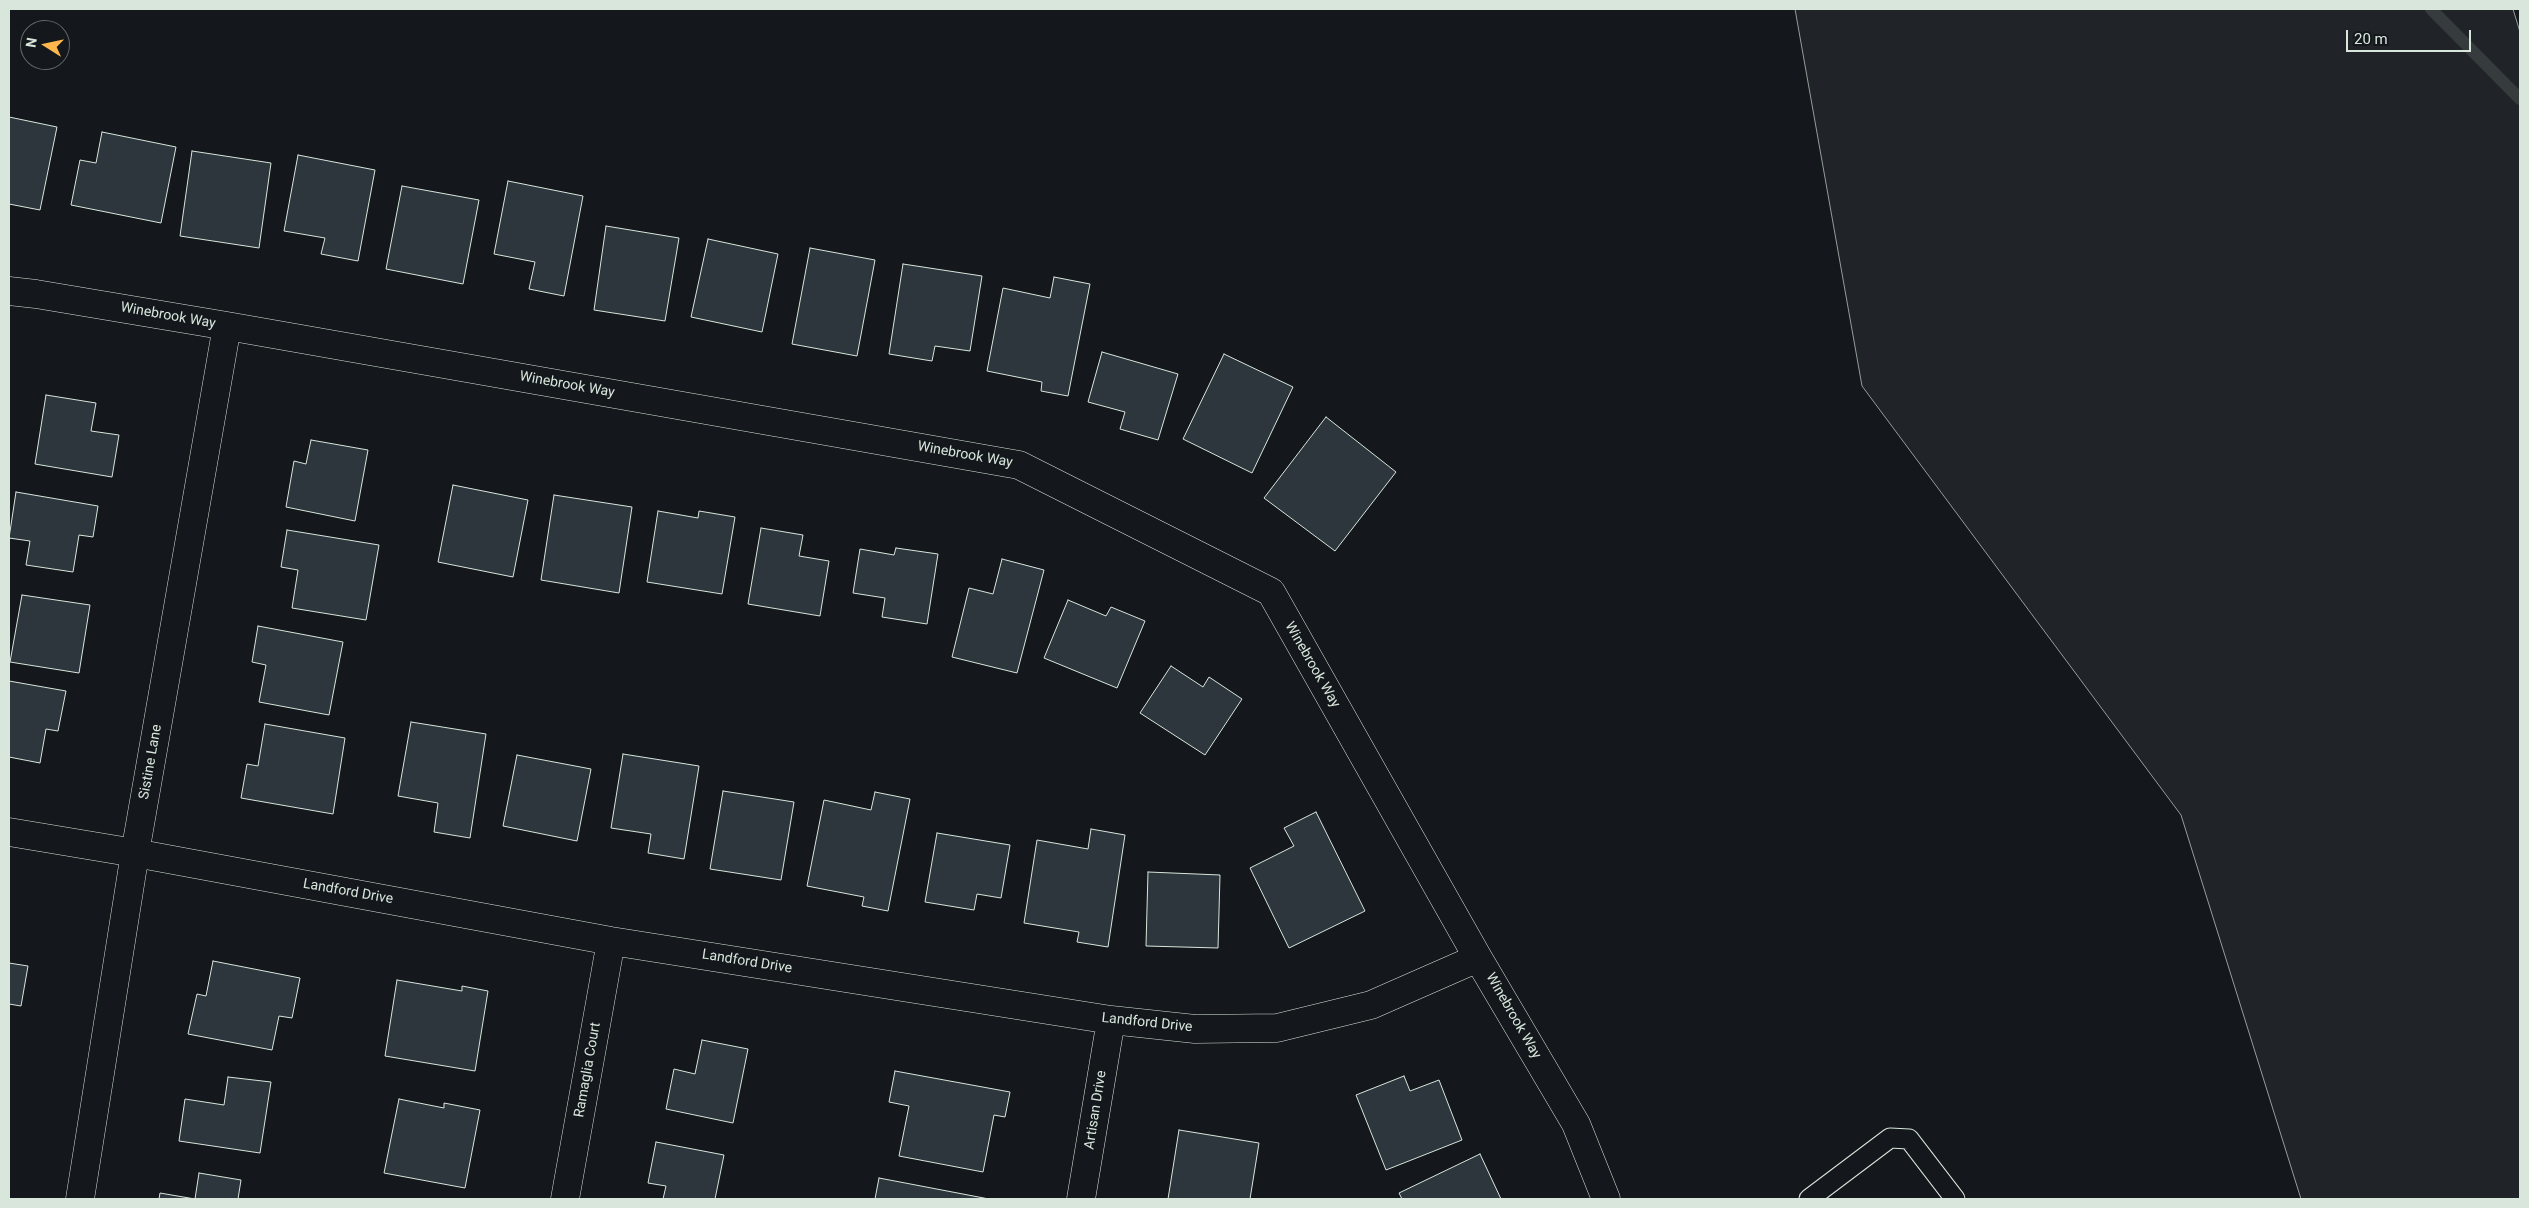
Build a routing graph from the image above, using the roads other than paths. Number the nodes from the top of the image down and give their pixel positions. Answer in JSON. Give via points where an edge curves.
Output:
{"nodes":[{"id":1,"x":9,"y":291,"type":"edge"},
{"id":2,"x":227,"y":326,"type":"junction"},
{"id":3,"x":9,"y":832,"type":"edge"},
{"id":4,"x":136,"y":853,"type":"junction"},
{"id":5,"x":611,"y":940,"type":"junction"},
{"id":6,"x":1478,"y":958,"type":"junction"},
{"id":7,"x":1111,"y":1020,"type":"junction"},
{"id":8,"x":80,"y":1199,"type":"edge"},
{"id":9,"x":565,"y":1199,"type":"edge"},
{"id":10,"x":1081,"y":1199,"type":"edge"},
{"id":11,"x":1606,"y":1199,"type":"edge"},
{"id":12,"x":1809,"y":1199,"type":"edge"},
{"id":13,"x":1955,"y":1199,"type":"edge"}],
"edges":[{"from":1,"to":2,"type":"street","name":"Winebrook Way"},
{"from":2,"to":4,"type":"street","name":"Sistine Lane"},
{"from":2,"to":6,"type":"street","name":"Winebrook Way","via":[[1019,464],[1270,592]]},
{"from":3,"to":4,"type":"street","name":"Landford Drive"},
{"from":4,"to":5,"type":"street","name":"Landford Drive"},
{"from":4,"to":8,"type":"street","name":"Sistine Lane"},
{"from":5,"to":7,"type":"street","name":"Landford Drive"},
{"from":5,"to":9,"type":"street","name":"Ramaglia Court"},
{"from":6,"to":7,"type":"street","name":"Landford Drive","via":[[1371,1005],[1276,1028],[1195,1029]]},
{"from":6,"to":11,"type":"street","name":"Winebrook Way","via":[[1576,1124]]},
{"from":7,"to":10,"type":"street","name":"Artisan Drive"},
{"from":12,"to":13,"type":"lane","via":[[1890,1138],[1908,1139]]}]}
